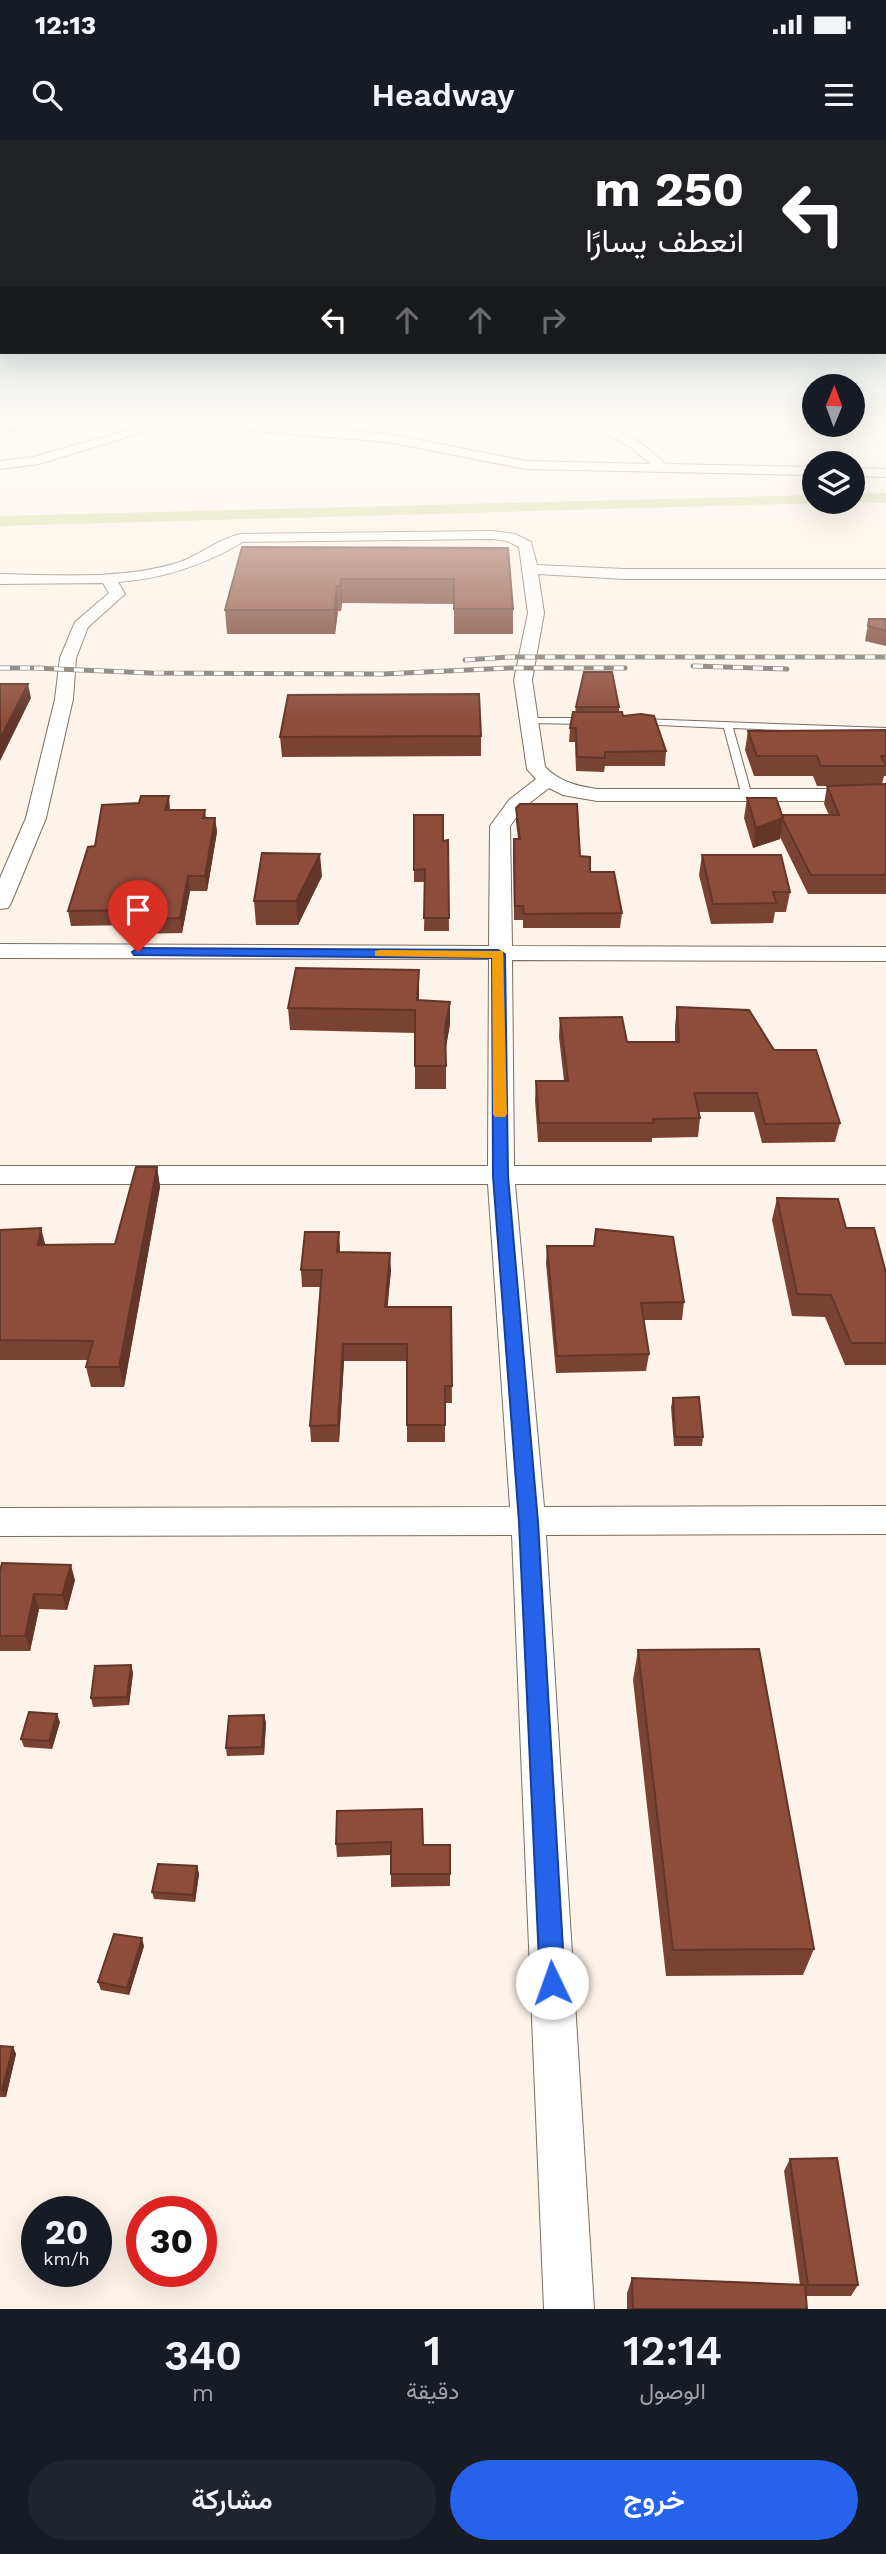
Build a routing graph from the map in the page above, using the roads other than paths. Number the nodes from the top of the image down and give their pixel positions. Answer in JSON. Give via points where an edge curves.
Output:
{"nodes":[{"id":1,"x":530,"y":569,"type":"junction"},
{"id":2,"x":886,"y":574,"type":"edge"},
{"id":3,"x":0,"y":579,"type":"edge"},
{"id":4,"x":108,"y":579,"type":"junction"},
{"id":5,"x":625,"y":720,"type":"edge"},
{"id":6,"x":530,"y":721,"type":"junction"},
{"id":7,"x":598,"y":721,"type":"edge"},
{"id":8,"x":728,"y":727,"type":"junction"},
{"id":9,"x":886,"y":731,"type":"edge"},
{"id":10,"x":547,"y":780,"type":"junction"},
{"id":11,"x":886,"y":795,"type":"edge"},
{"id":12,"x":747,"y":796,"type":"junction"},
{"id":13,"x":0,"y":904,"type":"edge"},
{"id":14,"x":0,"y":951,"type":"edge"},
{"id":15,"x":498,"y":954,"type":"junction"},
{"id":16,"x":886,"y":954,"type":"edge"},
{"id":17,"x":0,"y":1175,"type":"edge"},
{"id":18,"x":886,"y":1175,"type":"edge"},
{"id":19,"x":500,"y":1176,"type":"junction"},
{"id":20,"x":886,"y":1520,"type":"edge"},
{"id":21,"x":0,"y":1522,"type":"edge"},
{"id":22,"x":528,"y":1522,"type":"junction"},
{"id":23,"x":569,"y":2309,"type":"edge"}],
"edges":[{"from":1,"to":2,"type":"street","via":[[624,574]]},
{"from":1,"to":4,"type":"street","via":[[526,545],[510,537],[279,537],[240,538],[174,570]]},
{"from":1,"to":6,"type":"street","via":[[536,612],[523,680]]},
{"from":3,"to":4,"type":"street"},
{"from":4,"to":13,"type":"street","via":[[117,594],[80,625],[68,658],[64,699],[36,818]]},
{"from":5,"to":8,"type":"lane"},
{"from":6,"to":7,"type":"lane"},
{"from":6,"to":10,"type":"street","via":[[536,769]]},
{"from":8,"to":9,"type":"lane"},
{"from":8,"to":12,"type":"lane"},
{"from":10,"to":12,"type":"street","via":[[570,791],[597,795]]},
{"from":10,"to":15,"type":"street","via":[[516,804],[500,826]]},
{"from":11,"to":12,"type":"street"},
{"from":14,"to":15,"type":"street"},
{"from":15,"to":16,"type":"street"},
{"from":15,"to":19,"type":"street"},
{"from":17,"to":19,"type":"street"},
{"from":18,"to":19,"type":"street"},
{"from":19,"to":22,"type":"street"},
{"from":20,"to":22,"type":"street"},
{"from":21,"to":22,"type":"street"},
{"from":22,"to":23,"type":"street"}]}
